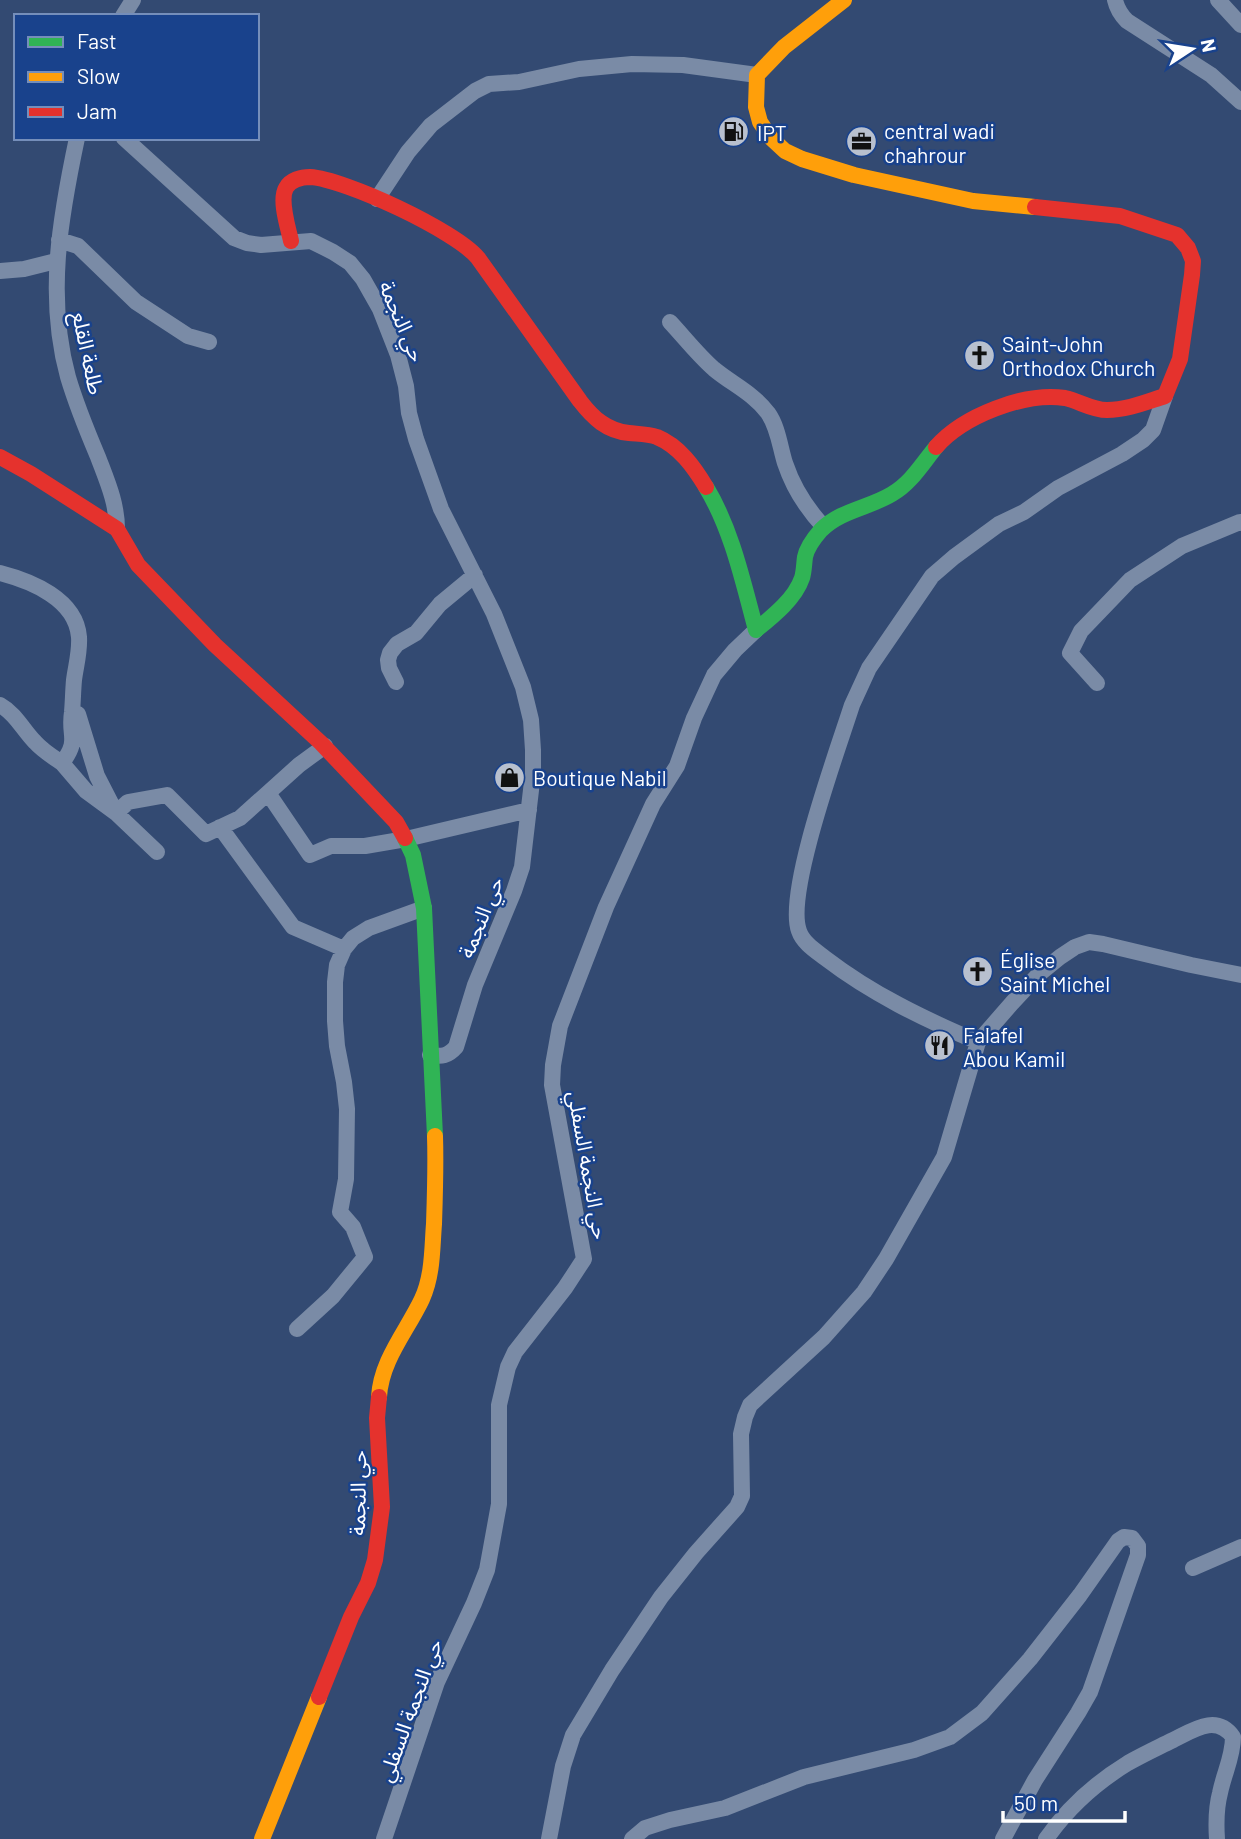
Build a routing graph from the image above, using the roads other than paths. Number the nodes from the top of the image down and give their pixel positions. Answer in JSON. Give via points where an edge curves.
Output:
{"nodes":[{"id":1,"x":844,"y":0,"type":"edge"},
{"id":2,"x":1115,"y":0,"type":"edge"},
{"id":3,"x":1218,"y":0,"type":"edge"},
{"id":4,"x":1241,"y":25,"type":"edge"},
{"id":5,"x":757,"y":75,"type":"junction"},
{"id":6,"x":1241,"y":102,"type":"edge"},
{"id":7,"x":78,"y":140,"type":"edge"},
{"id":8,"x":126,"y":140,"type":"edge"},
{"id":9,"x":377,"y":199,"type":"junction"},
{"id":10,"x":59,"y":240,"type":"junction"},
{"id":11,"x":291,"y":241,"type":"junction"},
{"id":12,"x":56,"y":261,"type":"junction"},
{"id":13,"x":0,"y":271,"type":"edge"},
{"id":14,"x":670,"y":322,"type":"dead end"},
{"id":15,"x":209,"y":342,"type":"dead end"},
{"id":16,"x":1165,"y":396,"type":"junction"},
{"id":17,"x":0,"y":457,"type":"edge"},
{"id":18,"x":1241,"y":523,"type":"edge"},
{"id":19,"x":824,"y":527,"type":"junction"},
{"id":20,"x":117,"y":529,"type":"junction"},
{"id":21,"x":0,"y":573,"type":"edge"},
{"id":22,"x":475,"y":575,"type":"junction"},
{"id":23,"x":756,"y":630,"type":"junction"},
{"id":24,"x":396,"y":682,"type":"dead end"},
{"id":25,"x":1097,"y":683,"type":"dead end"},
{"id":26,"x":74,"y":698,"type":"junction"},
{"id":27,"x":0,"y":705,"type":"edge"},
{"id":28,"x":325,"y":746,"type":"junction"},
{"id":29,"x":62,"y":763,"type":"junction"},
{"id":30,"x":268,"y":793,"type":"junction"},
{"id":31,"x":529,"y":810,"type":"junction"},
{"id":32,"x":116,"y":813,"type":"junction"},
{"id":33,"x":220,"y":827,"type":"junction"},
{"id":34,"x":406,"y":839,"type":"junction"},
{"id":35,"x":157,"y":852,"type":"dead end"},
{"id":36,"x":424,"y":908,"type":"junction"},
{"id":37,"x":344,"y":949,"type":"junction"},
{"id":38,"x":1241,"y":975,"type":"edge"},
{"id":39,"x":978,"y":1042,"type":"junction"},
{"id":40,"x":430,"y":1055,"type":"junction"},
{"id":41,"x":298,"y":1329,"type":"dead end"},
{"id":42,"x":1241,"y":1547,"type":"edge"},
{"id":43,"x":1193,"y":1568,"type":"dead end"},
{"id":44,"x":1237,"y":1730,"type":"edge"},
{"id":45,"x":262,"y":1839,"type":"edge"},
{"id":46,"x":384,"y":1839,"type":"edge"},
{"id":47,"x":549,"y":1839,"type":"edge"},
{"id":48,"x":632,"y":1839,"type":"edge"},
{"id":49,"x":1003,"y":1839,"type":"edge"},
{"id":50,"x":1046,"y":1839,"type":"edge"},
{"id":51,"x":1217,"y":1839,"type":"edge"}],
"edges":[{"from":1,"to":5,"type":"street"},
{"from":2,"to":6,"type":"street","via":[[1127,21],[1211,75]]},
{"from":3,"to":4,"type":"street"},
{"from":5,"to":9,"type":"street","via":[[642,64],[489,84],[431,125]]},
{"from":5,"to":16,"type":"street","via":[[760,122],[785,151],[802,159],[973,201],[1120,216],[1177,235],[1193,261],[1192,275],[1180,359]]},
{"from":7,"to":10,"type":"street","name":"طلعة القلع"},
{"from":8,"to":11,"type":"street","name":"حي النجمة","via":[[234,238],[261,245]]},
{"from":9,"to":11,"type":"street","via":[[324,179],[295,180],[285,192]]},
{"from":9,"to":23,"type":"street","via":[[471,249],[576,396],[609,430],[657,436],[683,453],[712,497],[726,529]]},
{"from":10,"to":12,"type":"street","name":"طلعة القلع"},
{"from":10,"to":15,"type":"street","via":[[78,246],[136,302],[188,336]]},
{"from":11,"to":22,"type":"street","name":"حي النجمة","via":[[311,241],[350,263],[380,309],[398,355],[425,467]]},
{"from":12,"to":13,"type":"street"},
{"from":12,"to":20,"type":"street","name":"طلعة القلع","via":[[60,336],[68,376],[111,492]]},
{"from":14,"to":19,"type":"street","via":[[769,415],[795,488]]},
{"from":16,"to":19,"type":"street","via":[[1109,410],[1053,397],[1023,401],[974,418],[944,437],[902,488],[844,513]]},
{"from":16,"to":39,"type":"street","via":[[1153,430],[1143,440],[999,524],[932,576],[861,685],[806,855],[797,920],[800,935],[811,947],[873,991]]},
{"from":17,"to":20,"type":"street"},
{"from":18,"to":25,"type":"street","via":[[1182,546],[1130,580],[1081,631],[1070,653]]},
{"from":19,"to":23,"type":"street","via":[[806,552],[802,580],[775,615]]},
{"from":20,"to":28,"type":"street","via":[[138,565],[186,616]]},
{"from":21,"to":26,"type":"street","via":[[39,586],[77,622],[80,651]]},
{"from":22,"to":24,"type":"street","via":[[390,653],[389,668]]},
{"from":22,"to":31,"type":"street","name":"حي النجمة","via":[[509,650],[531,720]]},
{"from":23,"to":46,"type":"street","name":"حي النجمة السفلي","via":[[714,675],[680,759],[653,804],[606,907],[560,1026],[552,1085],[584,1259],[508,1367],[499,1405],[499,1504],[487,1570],[438,1682]]},
{"from":26,"to":29,"type":"street","via":[[72,748]]},
{"from":26,"to":32,"type":"street","via":[[97,776]]},
{"from":27,"to":29,"type":"street","via":[[33,741]]},
{"from":28,"to":30,"type":"street"},
{"from":28,"to":34,"type":"street","via":[[396,822]]},
{"from":29,"to":32,"type":"street","via":[[86,791]]},
{"from":30,"to":33,"type":"street","via":[[240,818]]},
{"from":30,"to":34,"type":"street","via":[[310,855],[331,846]]},
{"from":31,"to":34,"type":"street"},
{"from":31,"to":40,"type":"street","name":"حي النجمة","via":[[522,867],[475,985],[460,1039],[451,1053]]},
{"from":32,"to":33,"type":"street","via":[[128,802],[167,795],[206,834]]},
{"from":32,"to":35,"type":"street"},
{"from":33,"to":37,"type":"street","via":[[293,927]]},
{"from":34,"to":36,"type":"street"},
{"from":36,"to":37,"type":"street","via":[[369,928]]},
{"from":36,"to":40,"type":"street"},
{"from":37,"to":41,"type":"street","via":[[335,982],[337,1046],[347,1109],[346,1179],[340,1212],[353,1227],[365,1257]]},
{"from":38,"to":39,"type":"street","via":[[1089,942],[1039,974]]},
{"from":39,"to":47,"type":"street","via":[[944,1157],[882,1266],[824,1337],[750,1405],[741,1434],[742,1496],[737,1507],[661,1597],[573,1735]]},
{"from":40,"to":45,"type":"street","name":"حي النجمة","via":[[436,1170],[432,1256],[423,1297],[388,1361],[379,1391],[382,1507],[375,1560]]},
{"from":42,"to":43,"type":"street"},
{"from":44,"to":50,"type":"street","via":[[1206,1725],[1132,1761],[1093,1789]]},
{"from":44,"to":51,"type":"street","via":[[1218,1803]]},
{"from":48,"to":49,"type":"street","via":[[645,1828],[725,1808],[804,1777],[950,1737],[982,1713],[1030,1659],[1118,1541],[1132,1538],[1138,1555],[1090,1692]]}]}
